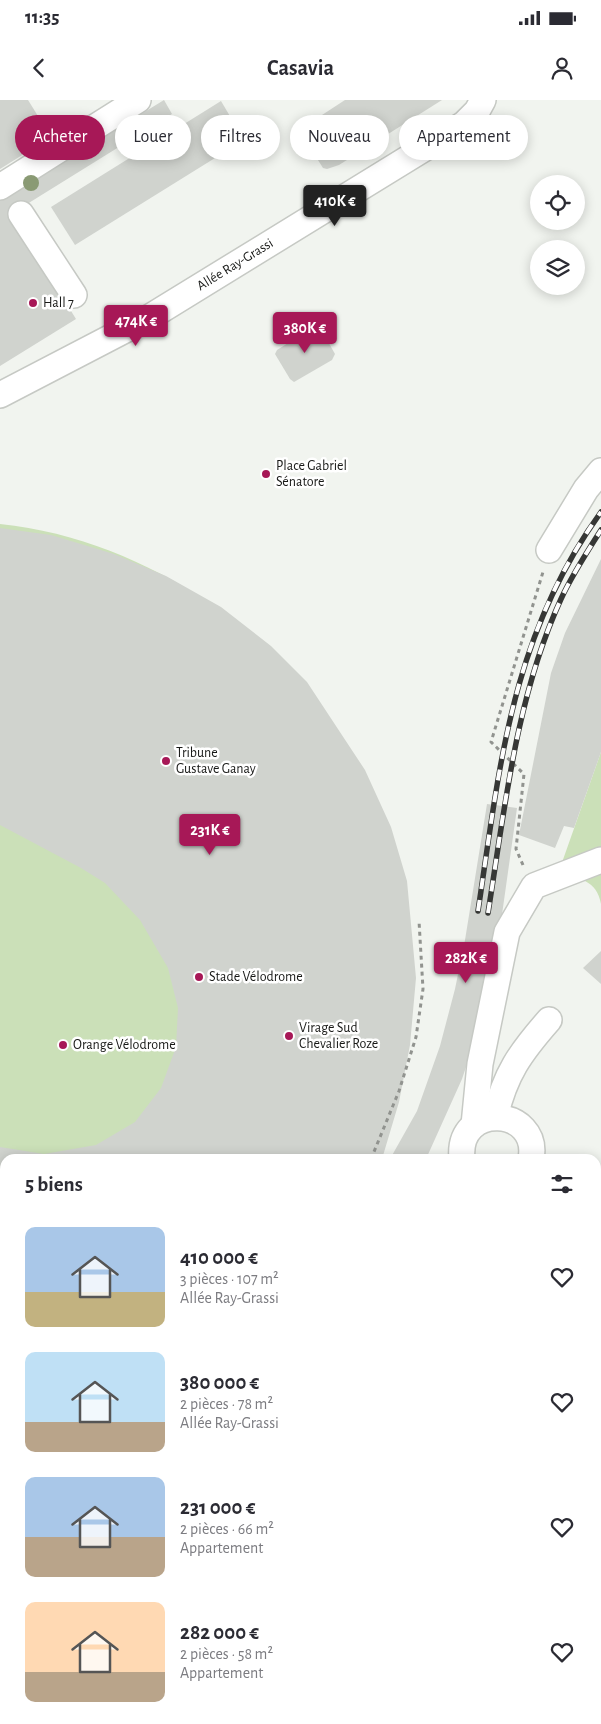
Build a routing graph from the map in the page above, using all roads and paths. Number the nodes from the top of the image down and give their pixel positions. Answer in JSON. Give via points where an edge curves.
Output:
{"nodes":[{"id":1,"x":138,"y":100,"type":"edge"},
{"id":2,"x":483,"y":100,"type":"edge"},
{"id":3,"x":0,"y":187,"type":"edge"},
{"id":4,"x":21,"y":214,"type":"dead end"},
{"id":5,"x":74,"y":295,"type":"dead end"},
{"id":6,"x":0,"y":395,"type":"edge"},
{"id":7,"x":601,"y":471,"type":"edge"},
{"id":8,"x":549,"y":550,"type":"joint"},
{"id":9,"x":601,"y":860,"type":"edge"},
{"id":10,"x":534,"y":886,"type":"junction"},
{"id":11,"x":419,"y":921,"type":"dead end"},
{"id":12,"x":549,"y":1020,"type":"dead end"},
{"id":13,"x":484,"y":1121,"type":"junction"},
{"id":14,"x":373,"y":1154,"type":"edge"},
{"id":15,"x":462,"y":1154,"type":"edge"},
{"id":16,"x":531,"y":1154,"type":"edge"}],
"edges":[{"from":1,"to":3,"type":"street"},
{"from":2,"to":6,"type":"street","name":"Allée Ray-Grassi","via":[[464,124],[277,240],[150,317]]},
{"from":4,"to":5,"type":"street"},
{"from":7,"to":8,"type":"street","via":[[586,489]]},
{"from":8,"to":10,"type":"path","via":[[491,742],[524,774],[516,849]]},
{"from":9,"to":10,"type":"street"},
{"from":10,"to":13,"type":"street","via":[[507,932],[480,1064]]},
{"from":11,"to":14,"type":"path","via":[[423,989],[416,1037],[400,1091]]},
{"from":12,"to":13,"type":"street","via":[[513,1065]]},
{"from":13,"to":15,"type":"street","via":[[466,1134]]},
{"from":13,"to":16,"type":"street","via":[[506,1118],[517,1123],[526,1131]]}]}
